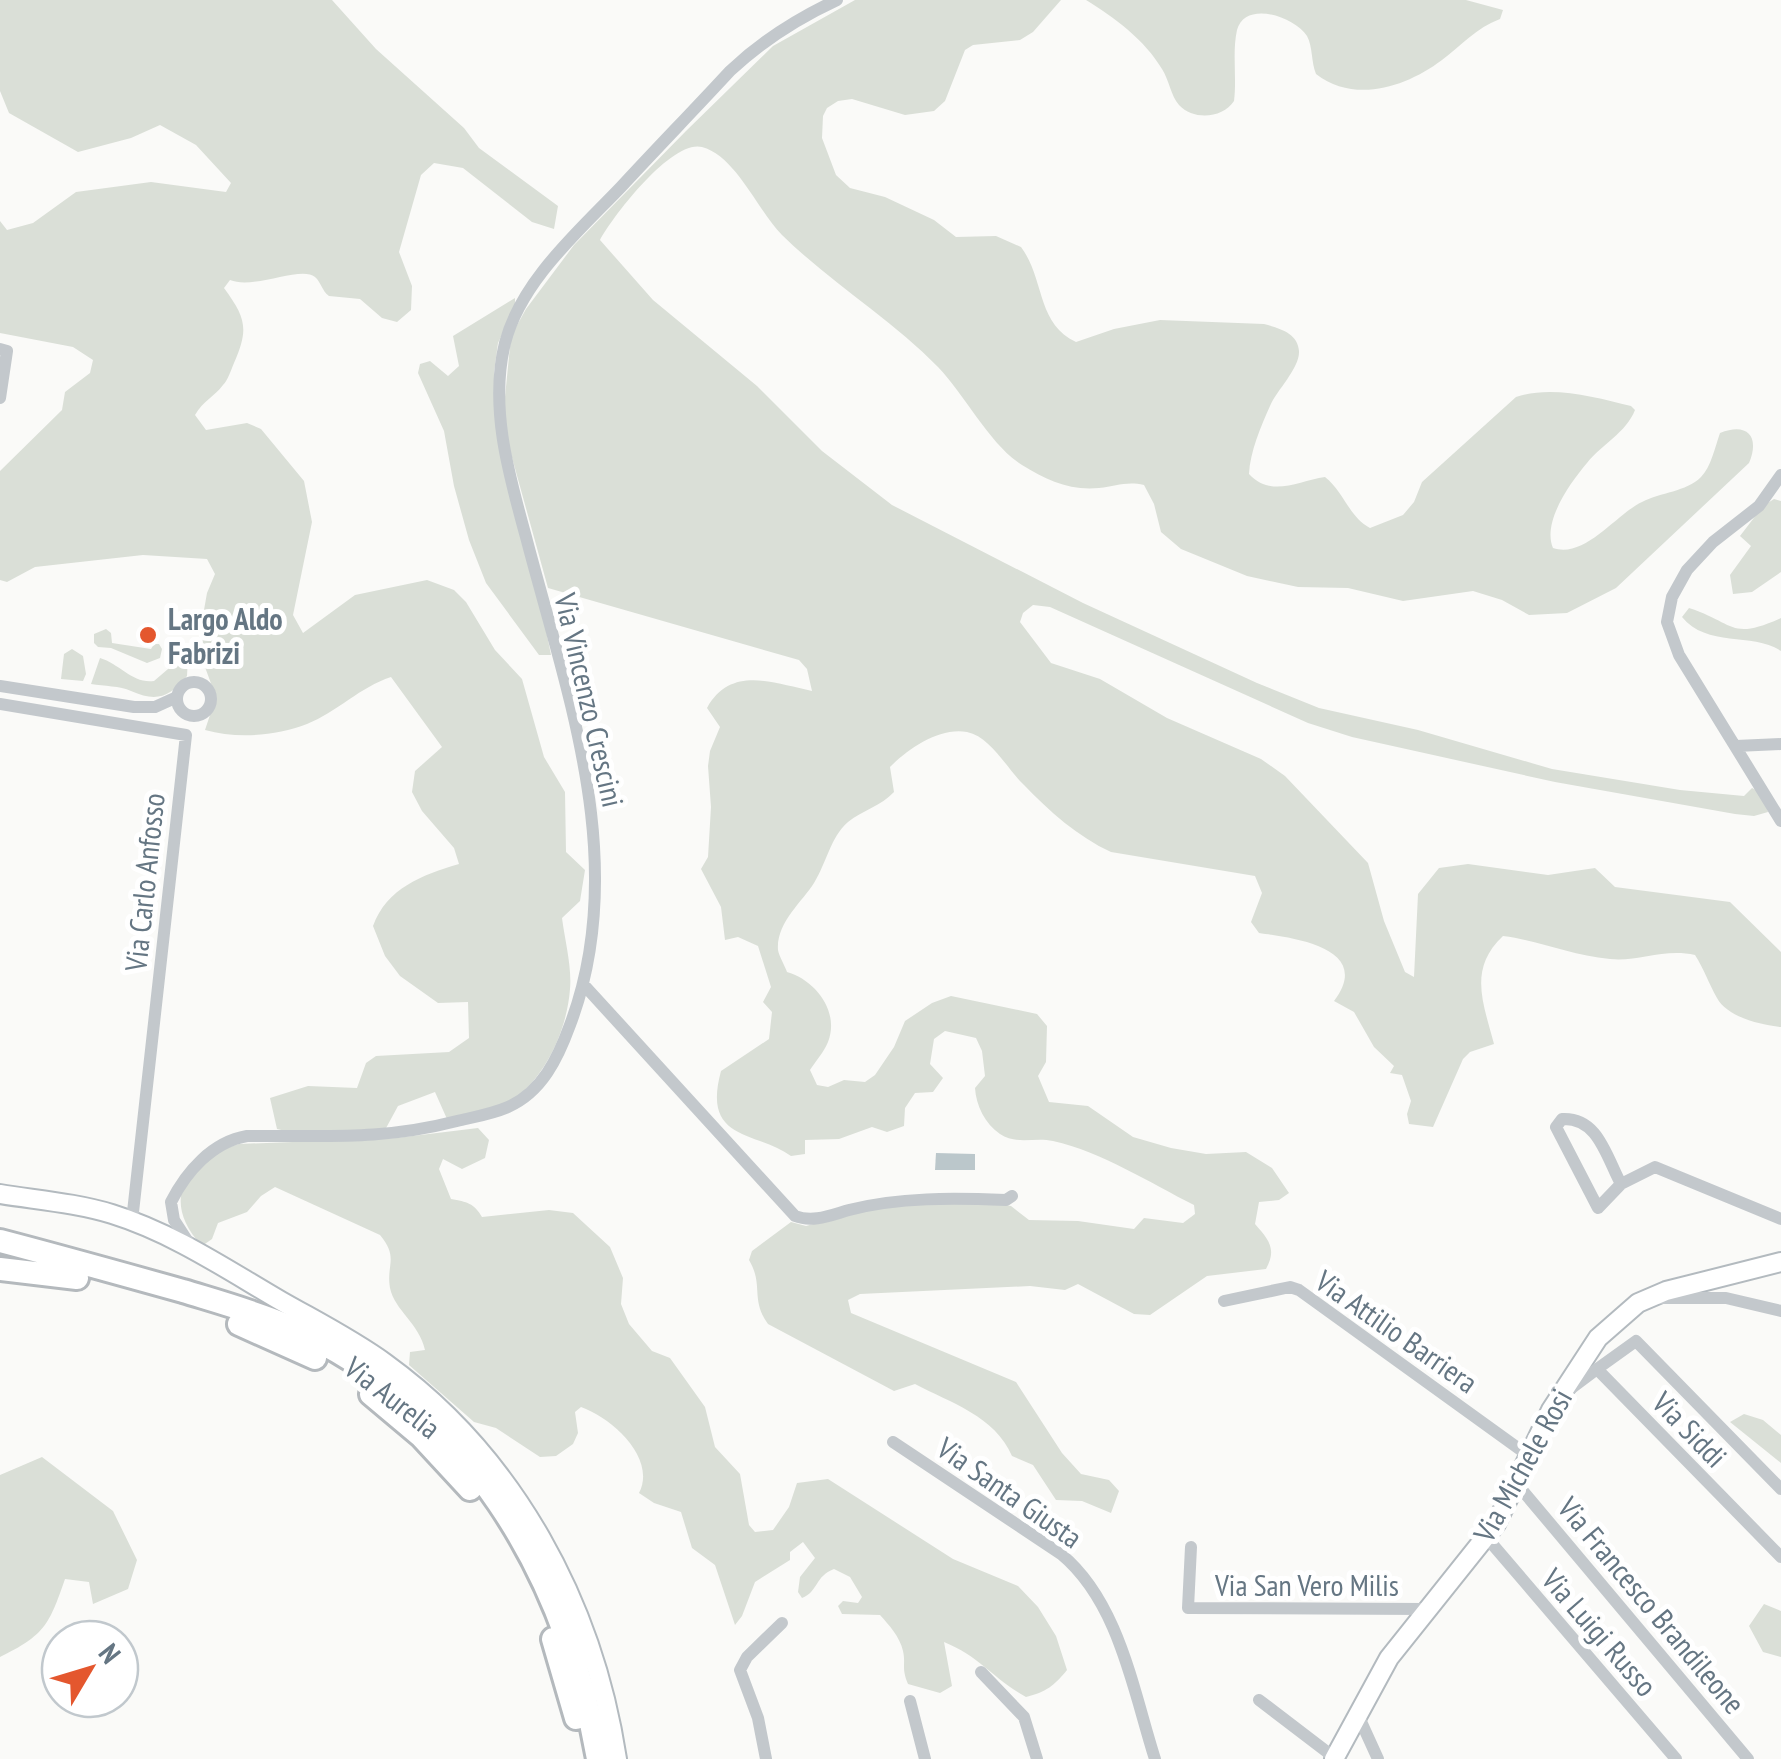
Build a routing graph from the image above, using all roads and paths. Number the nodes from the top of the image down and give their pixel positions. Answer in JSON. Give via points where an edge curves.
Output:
{"nodes":[{"id":1,"x":837,"y":0,"type":"edge"},
{"id":2,"x":0,"y":350,"type":"edge"},
{"id":3,"x":0,"y":398,"type":"edge"},
{"id":4,"x":1781,"y":475,"type":"edge"},
{"id":5,"x":0,"y":686,"type":"edge"},
{"id":6,"x":177,"y":697,"type":"junction"},
{"id":7,"x":0,"y":704,"type":"edge"},
{"id":8,"x":191,"y":715,"type":"junction"},
{"id":9,"x":186,"y":735,"type":"junction"},
{"id":10,"x":1781,"y":744,"type":"edge"},
{"id":11,"x":1736,"y":746,"type":"junction"},
{"id":12,"x":1781,"y":822,"type":"edge"},
{"id":13,"x":583,"y":984,"type":"junction"},
{"id":14,"x":1621,"y":1184,"type":"junction"},
{"id":15,"x":0,"y":1194,"type":"edge"},
{"id":16,"x":1012,"y":1196,"type":"dead end"},
{"id":17,"x":1781,"y":1219,"type":"edge"},
{"id":18,"x":132,"y":1221,"type":"junction"},
{"id":19,"x":0,"y":1232,"type":"edge"},
{"id":20,"x":0,"y":1241,"type":"edge"},
{"id":21,"x":194,"y":1250,"type":"junction"},
{"id":22,"x":0,"y":1256,"type":"edge"},
{"id":23,"x":1781,"y":1262,"type":"edge"},
{"id":24,"x":0,"y":1269,"type":"edge"},
{"id":25,"x":77,"y":1278,"type":"junction"},
{"id":26,"x":1647,"y":1298,"type":"junction"},
{"id":27,"x":1224,"y":1300,"type":"dead end"},
{"id":28,"x":1781,"y":1310,"type":"edge"},
{"id":29,"x":309,"y":1318,"type":"junction"},
{"id":30,"x":1596,"y":1369,"type":"junction"},
{"id":31,"x":1558,"y":1397,"type":"junction"},
{"id":32,"x":893,"y":1442,"type":"dead end"},
{"id":33,"x":1530,"y":1456,"type":"junction"},
{"id":34,"x":1518,"y":1484,"type":"junction"},
{"id":35,"x":1781,"y":1488,"type":"edge"},
{"id":36,"x":1486,"y":1538,"type":"junction"},
{"id":37,"x":1191,"y":1547,"type":"dead end"},
{"id":38,"x":1781,"y":1557,"type":"edge"},
{"id":39,"x":1426,"y":1609,"type":"junction"},
{"id":40,"x":782,"y":1624,"type":"dead end"},
{"id":41,"x":981,"y":1672,"type":"dead end"},
{"id":42,"x":1259,"y":1700,"type":"dead end"},
{"id":43,"x":910,"y":1701,"type":"dead end"},
{"id":44,"x":1358,"y":1715,"type":"junction"},
{"id":45,"x":584,"y":1759,"type":"edge"},
{"id":46,"x":598,"y":1759,"type":"edge"},
{"id":47,"x":618,"y":1759,"type":"edge"},
{"id":48,"x":766,"y":1759,"type":"edge"},
{"id":49,"x":925,"y":1759,"type":"edge"},
{"id":50,"x":1037,"y":1759,"type":"edge"},
{"id":51,"x":1154,"y":1759,"type":"edge"},
{"id":52,"x":1334,"y":1759,"type":"edge"},
{"id":53,"x":1378,"y":1759,"type":"edge"},
{"id":54,"x":1676,"y":1759,"type":"edge"},
{"id":55,"x":1748,"y":1759,"type":"edge"}],
"edges":[{"from":1,"to":13,"type":"street","name":"Via Vincenzo Crescini","via":[[784,26],[730,72],[552,261],[505,341],[499,381],[504,449],[578,734],[593,826],[597,880]]},
{"from":2,"to":3,"type":"street","via":[[8,350]]},
{"from":4,"to":11,"type":"street","via":[[1758,506],[1695,560],[1668,610],[1674,646]]},
{"from":5,"to":6,"type":"street","via":[[134,707]]},
{"from":6,"to":8,"type":"street"},
{"from":6,"to":8,"type":"street","via":[[190,682],[208,690],[209,707]]},
{"from":7,"to":9,"type":"street"},
{"from":8,"to":9,"type":"street"},
{"from":9,"to":18,"type":"street","name":"Via Carlo Anfosso"},
{"from":10,"to":11,"type":"street"},
{"from":11,"to":12,"type":"street"},
{"from":13,"to":16,"type":"street","via":[[796,1216],[813,1220],[907,1201]]},
{"from":13,"to":21,"type":"street","name":"Via Vincenzo Crescini","via":[[546,1076],[506,1108],[399,1134],[247,1136],[214,1151],[171,1202],[174,1220]]},
{"from":14,"to":14,"type":"street","via":[[1598,1208],[1556,1128],[1562,1119],[1590,1124]]},
{"from":14,"to":17,"type":"street","via":[[1655,1166]]},
{"from":15,"to":18,"type":"street"},
{"from":18,"to":21,"type":"street"},
{"from":19,"to":29,"type":"highway"},
{"from":20,"to":46,"type":"highway","name":"Via Aurelia","via":[[268,1318],[345,1357],[410,1404],[474,1470],[536,1564],[574,1652]]},
{"from":21,"to":29,"type":"street"},
{"from":22,"to":25,"type":"highway","name":"Via Aurelia"},
{"from":23,"to":26,"type":"street","name":"Via Michele Rosi"},
{"from":24,"to":25,"type":"highway"},
{"from":25,"to":45,"type":"highway","name":"Via Aurelia","via":[[291,1345],[354,1382],[422,1436],[481,1502],[519,1562],[554,1640]]},
{"from":26,"to":28,"type":"street","via":[[1726,1298]]},
{"from":26,"to":31,"type":"street","name":"Via Michele Rosi","via":[[1598,1338]]},
{"from":27,"to":33,"type":"street","name":"Via Attilio Barriera","via":[[1299,1290]]},
{"from":29,"to":47,"type":"street","via":[[369,1351],[429,1398],[523,1508],[587,1634]]},
{"from":30,"to":31,"type":"street"},
{"from":30,"to":35,"type":"street","via":[[1636,1341]]},
{"from":30,"to":38,"type":"street","name":"Via Siddi"},
{"from":31,"to":33,"type":"street","name":"Via Michele Rosi"},
{"from":32,"to":51,"type":"street","name":"Via Santa Giusta","via":[[1061,1554],[1084,1578],[1115,1635]]},
{"from":33,"to":34,"type":"street","name":"Via Michele Rosi"},
{"from":34,"to":36,"type":"street","name":"Via Michele Rosi"},
{"from":34,"to":55,"type":"street","name":"Via Francesco Brandileone"},
{"from":36,"to":39,"type":"street","name":"Via Michele Rosi"},
{"from":36,"to":54,"type":"street","name":"Via Luigi Russo"},
{"from":37,"to":39,"type":"street","name":"Via San Vero Milis","via":[[1188,1608]]},
{"from":39,"to":44,"type":"street","name":"Via Michele Rosi"},
{"from":40,"to":48,"type":"street","via":[[740,1670]]},
{"from":41,"to":50,"type":"street","via":[[1024,1717]]},
{"from":42,"to":52,"type":"street"},
{"from":43,"to":49,"type":"street"},
{"from":44,"to":52,"type":"street","name":"Via Michele Rosi"},
{"from":44,"to":53,"type":"street"}]}
